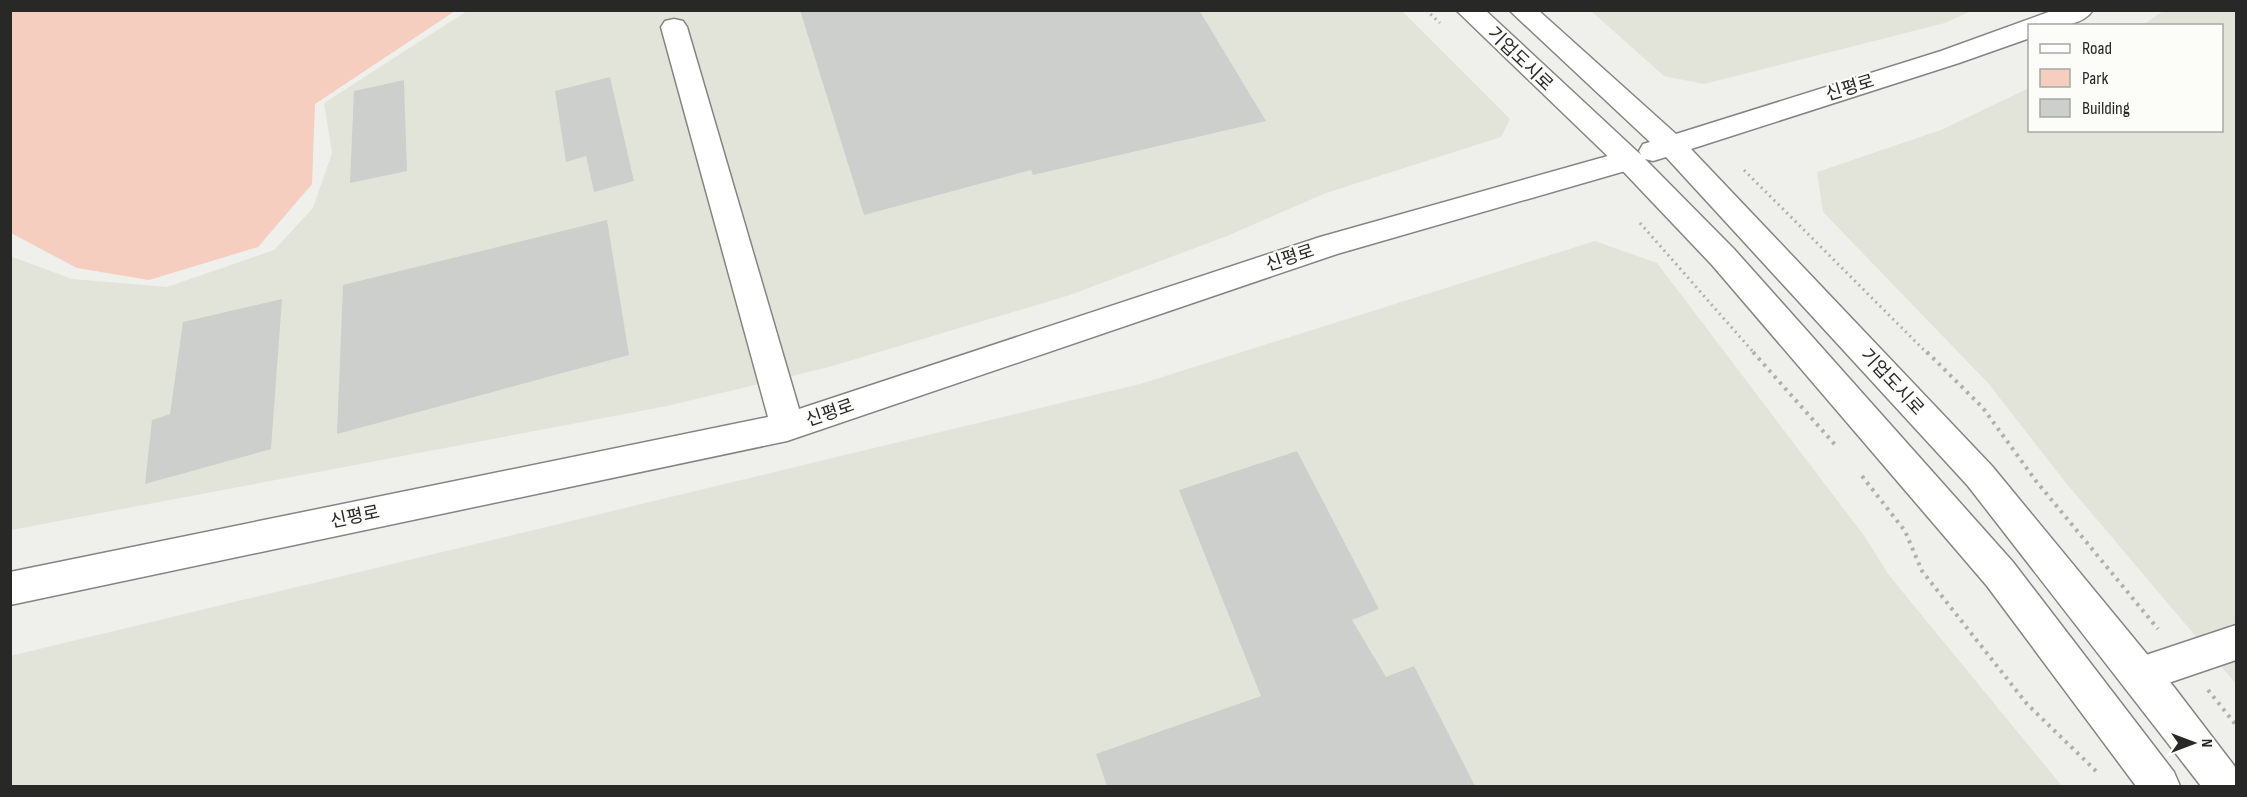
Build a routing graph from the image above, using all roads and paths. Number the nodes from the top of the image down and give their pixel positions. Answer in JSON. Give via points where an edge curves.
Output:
{"nodes":[{"id":1,"x":1469,"y":10,"type":"edge"},
{"id":2,"x":1522,"y":10,"type":"edge"},
{"id":3,"x":2080,"y":10,"type":"edge"},
{"id":4,"x":2043,"y":24,"type":"edge"},
{"id":5,"x":674,"y":27,"type":"dead end"},
{"id":6,"x":2028,"y":29,"type":"edge"},
{"id":7,"x":1670,"y":144,"type":"junction"},
{"id":8,"x":1629,"y":160,"type":"junction"},
{"id":9,"x":1646,"y":230,"type":"dead end"},
{"id":10,"x":787,"y":427,"type":"junction"},
{"id":11,"x":1842,"y":453,"type":"dead end"},
{"id":12,"x":1858,"y":471,"type":"dead end"},
{"id":13,"x":10,"y":589,"type":"edge"},
{"id":14,"x":2236,"y":643,"type":"edge"},
{"id":15,"x":2139,"y":675,"type":"junction"},
{"id":16,"x":2103,"y":778,"type":"dead end"},
{"id":17,"x":2160,"y":786,"type":"edge"},
{"id":18,"x":2225,"y":786,"type":"edge"}],
"edges":[{"from":1,"to":8,"type":"street","name":"기업도시로"},
{"from":2,"to":7,"type":"street","name":"기업도시로"},
{"from":3,"to":4,"type":"street"},
{"from":5,"to":10,"type":"street"},
{"from":6,"to":7,"type":"street","name":"신평로","via":[[1950,57]]},
{"from":7,"to":8,"type":"street","name":"신평로"},
{"from":7,"to":15,"type":"street","name":"기업도시로","via":[[1980,476]]},
{"from":8,"to":10,"type":"street","name":"신평로","via":[[1330,245]]},
{"from":8,"to":17,"type":"street","name":"기업도시로","via":[[1723,257],[2000,574]]},
{"from":9,"to":11,"type":"path"},
{"from":10,"to":13,"type":"street","name":"신평로"},
{"from":12,"to":16,"type":"path","via":[[1905,531],[1922,571],[2027,704]]},
{"from":14,"to":15,"type":"street"},
{"from":15,"to":18,"type":"street","name":"기업도시로"}]}
